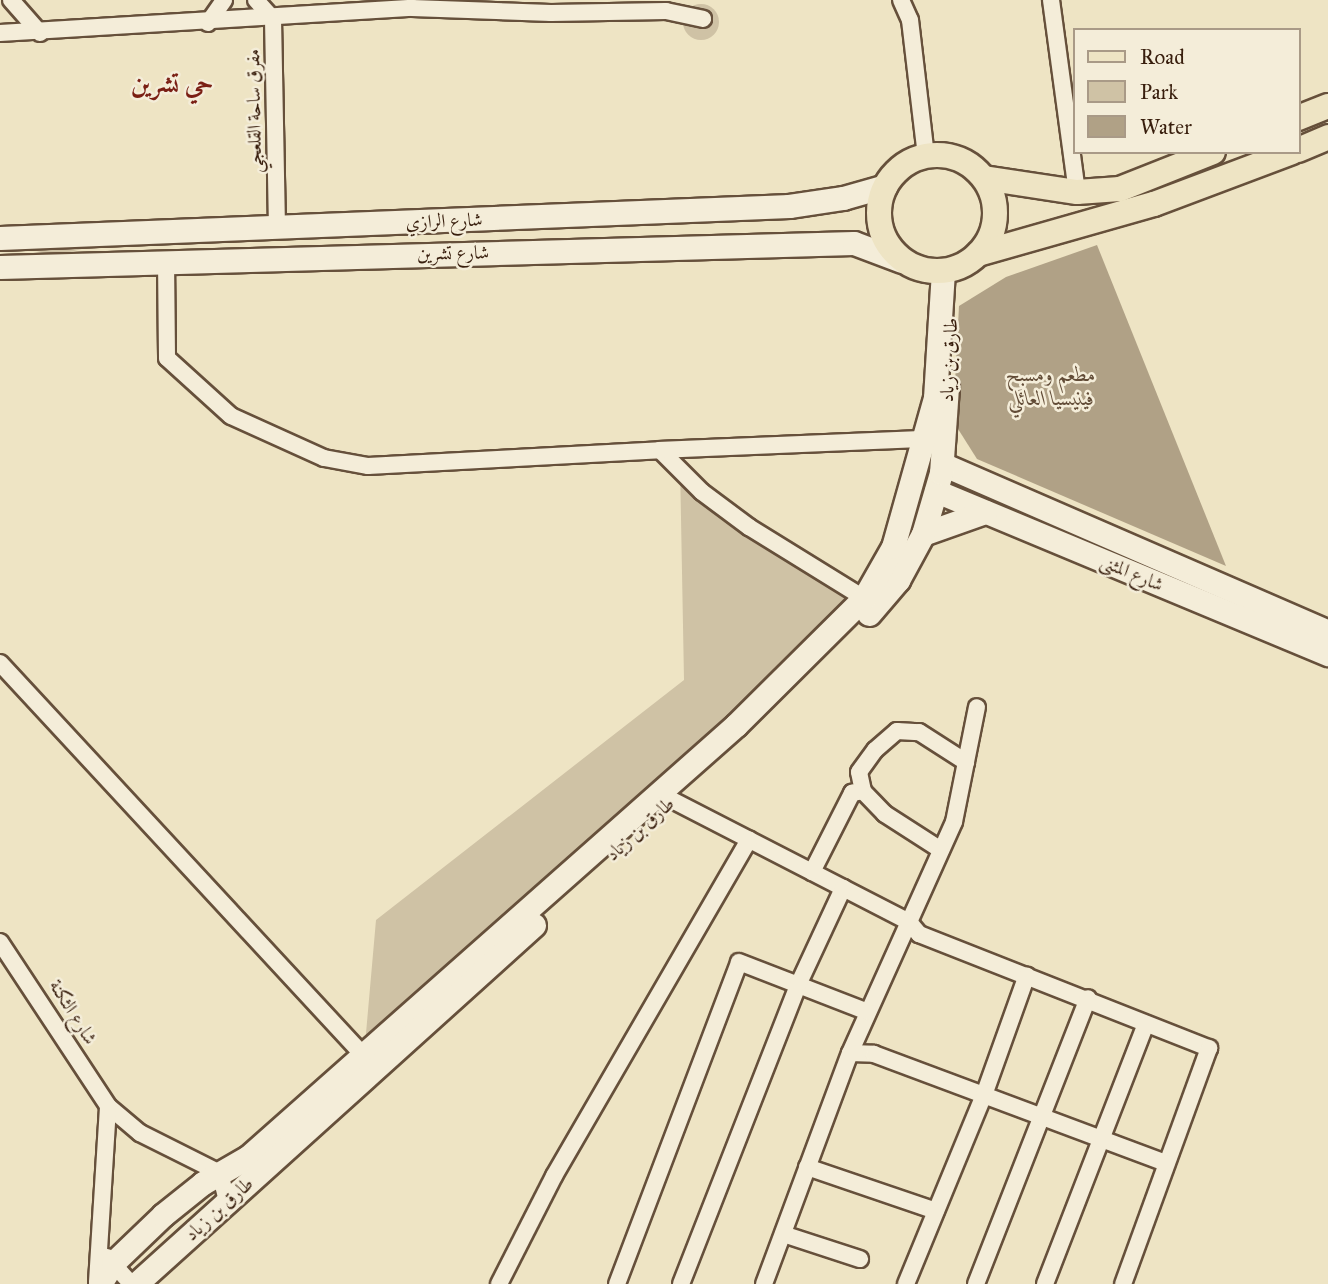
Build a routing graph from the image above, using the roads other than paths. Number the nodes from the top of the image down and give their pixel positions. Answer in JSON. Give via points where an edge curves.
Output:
{"nodes":[{"id":1,"x":11,"y":0,"type":"edge"},
{"id":2,"x":224,"y":0,"type":"edge"},
{"id":3,"x":256,"y":0,"type":"edge"},
{"id":4,"x":901,"y":0,"type":"edge"},
{"id":5,"x":1051,"y":0,"type":"edge"},
{"id":6,"x":408,"y":4,"type":"edge"},
{"id":7,"x":273,"y":19,"type":"junction"},
{"id":8,"x":704,"y":19,"type":"dead end"},
{"id":9,"x":208,"y":23,"type":"junction"},
{"id":10,"x":0,"y":33,"type":"edge"},
{"id":11,"x":40,"y":33,"type":"junction"},
{"id":12,"x":1328,"y":106,"type":"edge"},
{"id":13,"x":1300,"y":117,"type":"edge"},
{"id":14,"x":1328,"y":138,"type":"edge"},
{"id":15,"x":1300,"y":149,"type":"edge"},
{"id":16,"x":1208,"y":154,"type":"edge"},
{"id":17,"x":1287,"y":154,"type":"edge"},
{"id":18,"x":926,"y":156,"type":"junction"},
{"id":19,"x":984,"y":178,"type":"junction"},
{"id":20,"x":885,"y":186,"type":"junction"},
{"id":21,"x":1077,"y":192,"type":"junction"},
{"id":22,"x":277,"y":228,"type":"junction"},
{"id":23,"x":0,"y":237,"type":"edge"},
{"id":24,"x":978,"y":254,"type":"junction"},
{"id":25,"x":166,"y":260,"type":"junction"},
{"id":26,"x":902,"y":261,"type":"junction"},
{"id":27,"x":0,"y":267,"type":"edge"},
{"id":28,"x":949,"y":270,"type":"junction"},
{"id":29,"x":660,"y":450,"type":"junction"},
{"id":30,"x":939,"y":458,"type":"junction"},
{"id":31,"x":915,"y":477,"type":"junction"},
{"id":32,"x":981,"y":482,"type":"junction"},
{"id":33,"x":985,"y":512,"type":"junction"},
{"id":34,"x":923,"y":534,"type":"junction"},
{"id":35,"x":864,"y":598,"type":"junction"},
{"id":36,"x":1328,"y":632,"type":"edge"},
{"id":37,"x":1328,"y":654,"type":"edge"},
{"id":38,"x":0,"y":663,"type":"edge"},
{"id":39,"x":977,"y":707,"type":"dead end"},
{"id":40,"x":966,"y":762,"type":"junction"},
{"id":41,"x":863,"y":790,"type":"junction"},
{"id":42,"x":672,"y":800,"type":"junction"},
{"id":43,"x":748,"y":839,"type":"junction"},
{"id":44,"x":941,"y":850,"type":"junction"},
{"id":45,"x":812,"y":872,"type":"junction"},
{"id":46,"x":843,"y":888,"type":"junction"},
{"id":47,"x":909,"y":922,"type":"junction"},
{"id":48,"x":0,"y":942,"type":"edge"},
{"id":49,"x":1027,"y":975,"type":"junction"},
{"id":50,"x":799,"y":983,"type":"junction"},
{"id":51,"x":1088,"y":998,"type":"junction"},
{"id":52,"x":868,"y":1012,"type":"junction"},
{"id":53,"x":1146,"y":1024,"type":"junction"},
{"id":54,"x":850,"y":1053,"type":"junction"},
{"id":55,"x":364,"y":1056,"type":"junction"},
{"id":56,"x":984,"y":1096,"type":"junction"},
{"id":57,"x":108,"y":1106,"type":"junction"},
{"id":58,"x":1041,"y":1117,"type":"junction"},
{"id":59,"x":1100,"y":1139,"type":"junction"},
{"id":60,"x":1167,"y":1163,"type":"junction"},
{"id":61,"x":807,"y":1167,"type":"junction"},
{"id":62,"x":220,"y":1173,"type":"junction"},
{"id":63,"x":227,"y":1201,"type":"junction"},
{"id":64,"x":936,"y":1211,"type":"junction"},
{"id":65,"x":783,"y":1234,"type":"junction"},
{"id":66,"x":108,"y":1258,"type":"junction"},
{"id":67,"x":860,"y":1259,"type":"dead end"},
{"id":68,"x":98,"y":1284,"type":"edge"},
{"id":69,"x":131,"y":1284,"type":"edge"},
{"id":70,"x":136,"y":1284,"type":"edge"},
{"id":71,"x":499,"y":1284,"type":"edge"},
{"id":72,"x":617,"y":1284,"type":"edge"},
{"id":73,"x":681,"y":1284,"type":"edge"},
{"id":74,"x":764,"y":1284,"type":"edge"},
{"id":75,"x":906,"y":1284,"type":"edge"},
{"id":76,"x":976,"y":1284,"type":"edge"},
{"id":77,"x":1045,"y":1284,"type":"edge"},
{"id":78,"x":1123,"y":1284,"type":"edge"}],
"edges":[{"from":1,"to":11,"type":"street"},
{"from":2,"to":9,"type":"street"},
{"from":3,"to":7,"type":"street"},
{"from":4,"to":18,"type":"street","via":[[910,19]]},
{"from":5,"to":21,"type":"street"},
{"from":6,"to":7,"type":"street"},
{"from":6,"to":8,"type":"street","via":[[551,13],[666,11]]},
{"from":7,"to":9,"type":"street"},
{"from":7,"to":22,"type":"street","name":"مفرق ساحة القلعجي"},
{"from":9,"to":11,"type":"street"},
{"from":10,"to":11,"type":"street"},
{"from":12,"to":13,"type":"main road"},
{"from":14,"to":15,"type":"main road"},
{"from":16,"to":21,"type":"main road","via":[[1120,189]]},
{"from":17,"to":24,"type":"main road","via":[[1154,204]]},
{"from":18,"to":19,"type":"main road","via":[[954,157]]},
{"from":18,"to":20,"type":"main road","via":[[907,163]]},
{"from":19,"to":21,"type":"main road"},
{"from":19,"to":24,"type":"main road","via":[[994,200],[994,227]]},
{"from":20,"to":22,"type":"main road","name":"شارع الرازي","via":[[789,206]]},
{"from":20,"to":26,"type":"main road","via":[[879,226],[887,245]]},
{"from":22,"to":23,"type":"main road","name":"شارع الرازي"},
{"from":24,"to":28,"type":"main road"},
{"from":25,"to":26,"type":"main road","name":"شارع تشرين","via":[[854,243]]},
{"from":25,"to":27,"type":"main road","name":"شارع تشرين"},
{"from":25,"to":29,"type":"street","via":[[167,358],[232,416],[324,458],[368,466]]},
{"from":26,"to":28,"type":"main road","via":[[929,272]]},
{"from":28,"to":30,"type":"main road","via":[[935,398]]},
{"from":29,"to":30,"type":"street"},
{"from":29,"to":35,"type":"street","via":[[702,492],[750,527]]},
{"from":30,"to":31,"type":"main road"},
{"from":30,"to":31,"type":"main road","via":[[929,489]]},
{"from":30,"to":32,"type":"main road","name":"شارع المثنى"},
{"from":30,"to":32,"type":"main road","via":[[966,464]]},
{"from":30,"to":33,"type":"main road","name":"شارع المثنى"},
{"from":30,"to":34,"type":"main road","name":"طارق بن زياد"},
{"from":31,"to":35,"type":"main road","via":[[893,547]]},
{"from":32,"to":36,"type":"main road","name":"شارع المثنى"},
{"from":33,"to":34,"type":"main road"},
{"from":33,"to":37,"type":"main road","name":"شارع المثنى"},
{"from":34,"to":42,"type":"main road","name":"طارق بن زياد","via":[[898,580],[849,639]]},
{"from":35,"to":55,"type":"main road","via":[[736,725]]},
{"from":38,"to":55,"type":"street"},
{"from":39,"to":40,"type":"street"},
{"from":40,"to":41,"type":"street","via":[[919,732],[898,731],[875,750],[859,772]]},
{"from":40,"to":44,"type":"street","via":[[954,822]]},
{"from":41,"to":44,"type":"street","via":[[885,814]]},
{"from":41,"to":45,"type":"street","via":[[852,793]]},
{"from":42,"to":43,"type":"street"},
{"from":42,"to":63,"type":"main road","name":"طارق بن زياد"},
{"from":43,"to":45,"type":"street"},
{"from":43,"to":71,"type":"street","via":[[554,1176]]},
{"from":44,"to":47,"type":"street"},
{"from":45,"to":46,"type":"street"},
{"from":46,"to":47,"type":"street"},
{"from":46,"to":50,"type":"street"},
{"from":47,"to":49,"type":"street","via":[[919,934]]},
{"from":47,"to":52,"type":"street"},
{"from":48,"to":57,"type":"street","name":"شارع الثكنة"},
{"from":49,"to":51,"type":"street"},
{"from":49,"to":56,"type":"street"},
{"from":50,"to":52,"type":"street"},
{"from":50,"to":72,"type":"street","via":[[739,962]]},
{"from":50,"to":73,"type":"street"},
{"from":51,"to":53,"type":"street"},
{"from":51,"to":58,"type":"street"},
{"from":52,"to":54,"type":"street"},
{"from":53,"to":59,"type":"street"},
{"from":53,"to":60,"type":"street","via":[[1209,1048]]},
{"from":54,"to":56,"type":"street","via":[[874,1054]]},
{"from":54,"to":61,"type":"street"},
{"from":55,"to":62,"type":"main road","via":[[248,1157]]},
{"from":56,"to":58,"type":"street"},
{"from":56,"to":64,"type":"street"},
{"from":57,"to":62,"type":"street","name":"شارع الثكنة","via":[[141,1133]]},
{"from":57,"to":66,"type":"street"},
{"from":58,"to":59,"type":"street"},
{"from":58,"to":76,"type":"street"},
{"from":59,"to":60,"type":"street"},
{"from":59,"to":77,"type":"street"},
{"from":60,"to":78,"type":"street"},
{"from":61,"to":64,"type":"street"},
{"from":61,"to":65,"type":"street"},
{"from":62,"to":63,"type":"street"},
{"from":62,"to":66,"type":"main road"},
{"from":63,"to":70,"type":"main road","name":"طارق بن زياد"},
{"from":64,"to":75,"type":"street"},
{"from":65,"to":67,"type":"street"},
{"from":65,"to":74,"type":"street"},
{"from":66,"to":68,"type":"main road"},
{"from":66,"to":69,"type":"street"}]}
